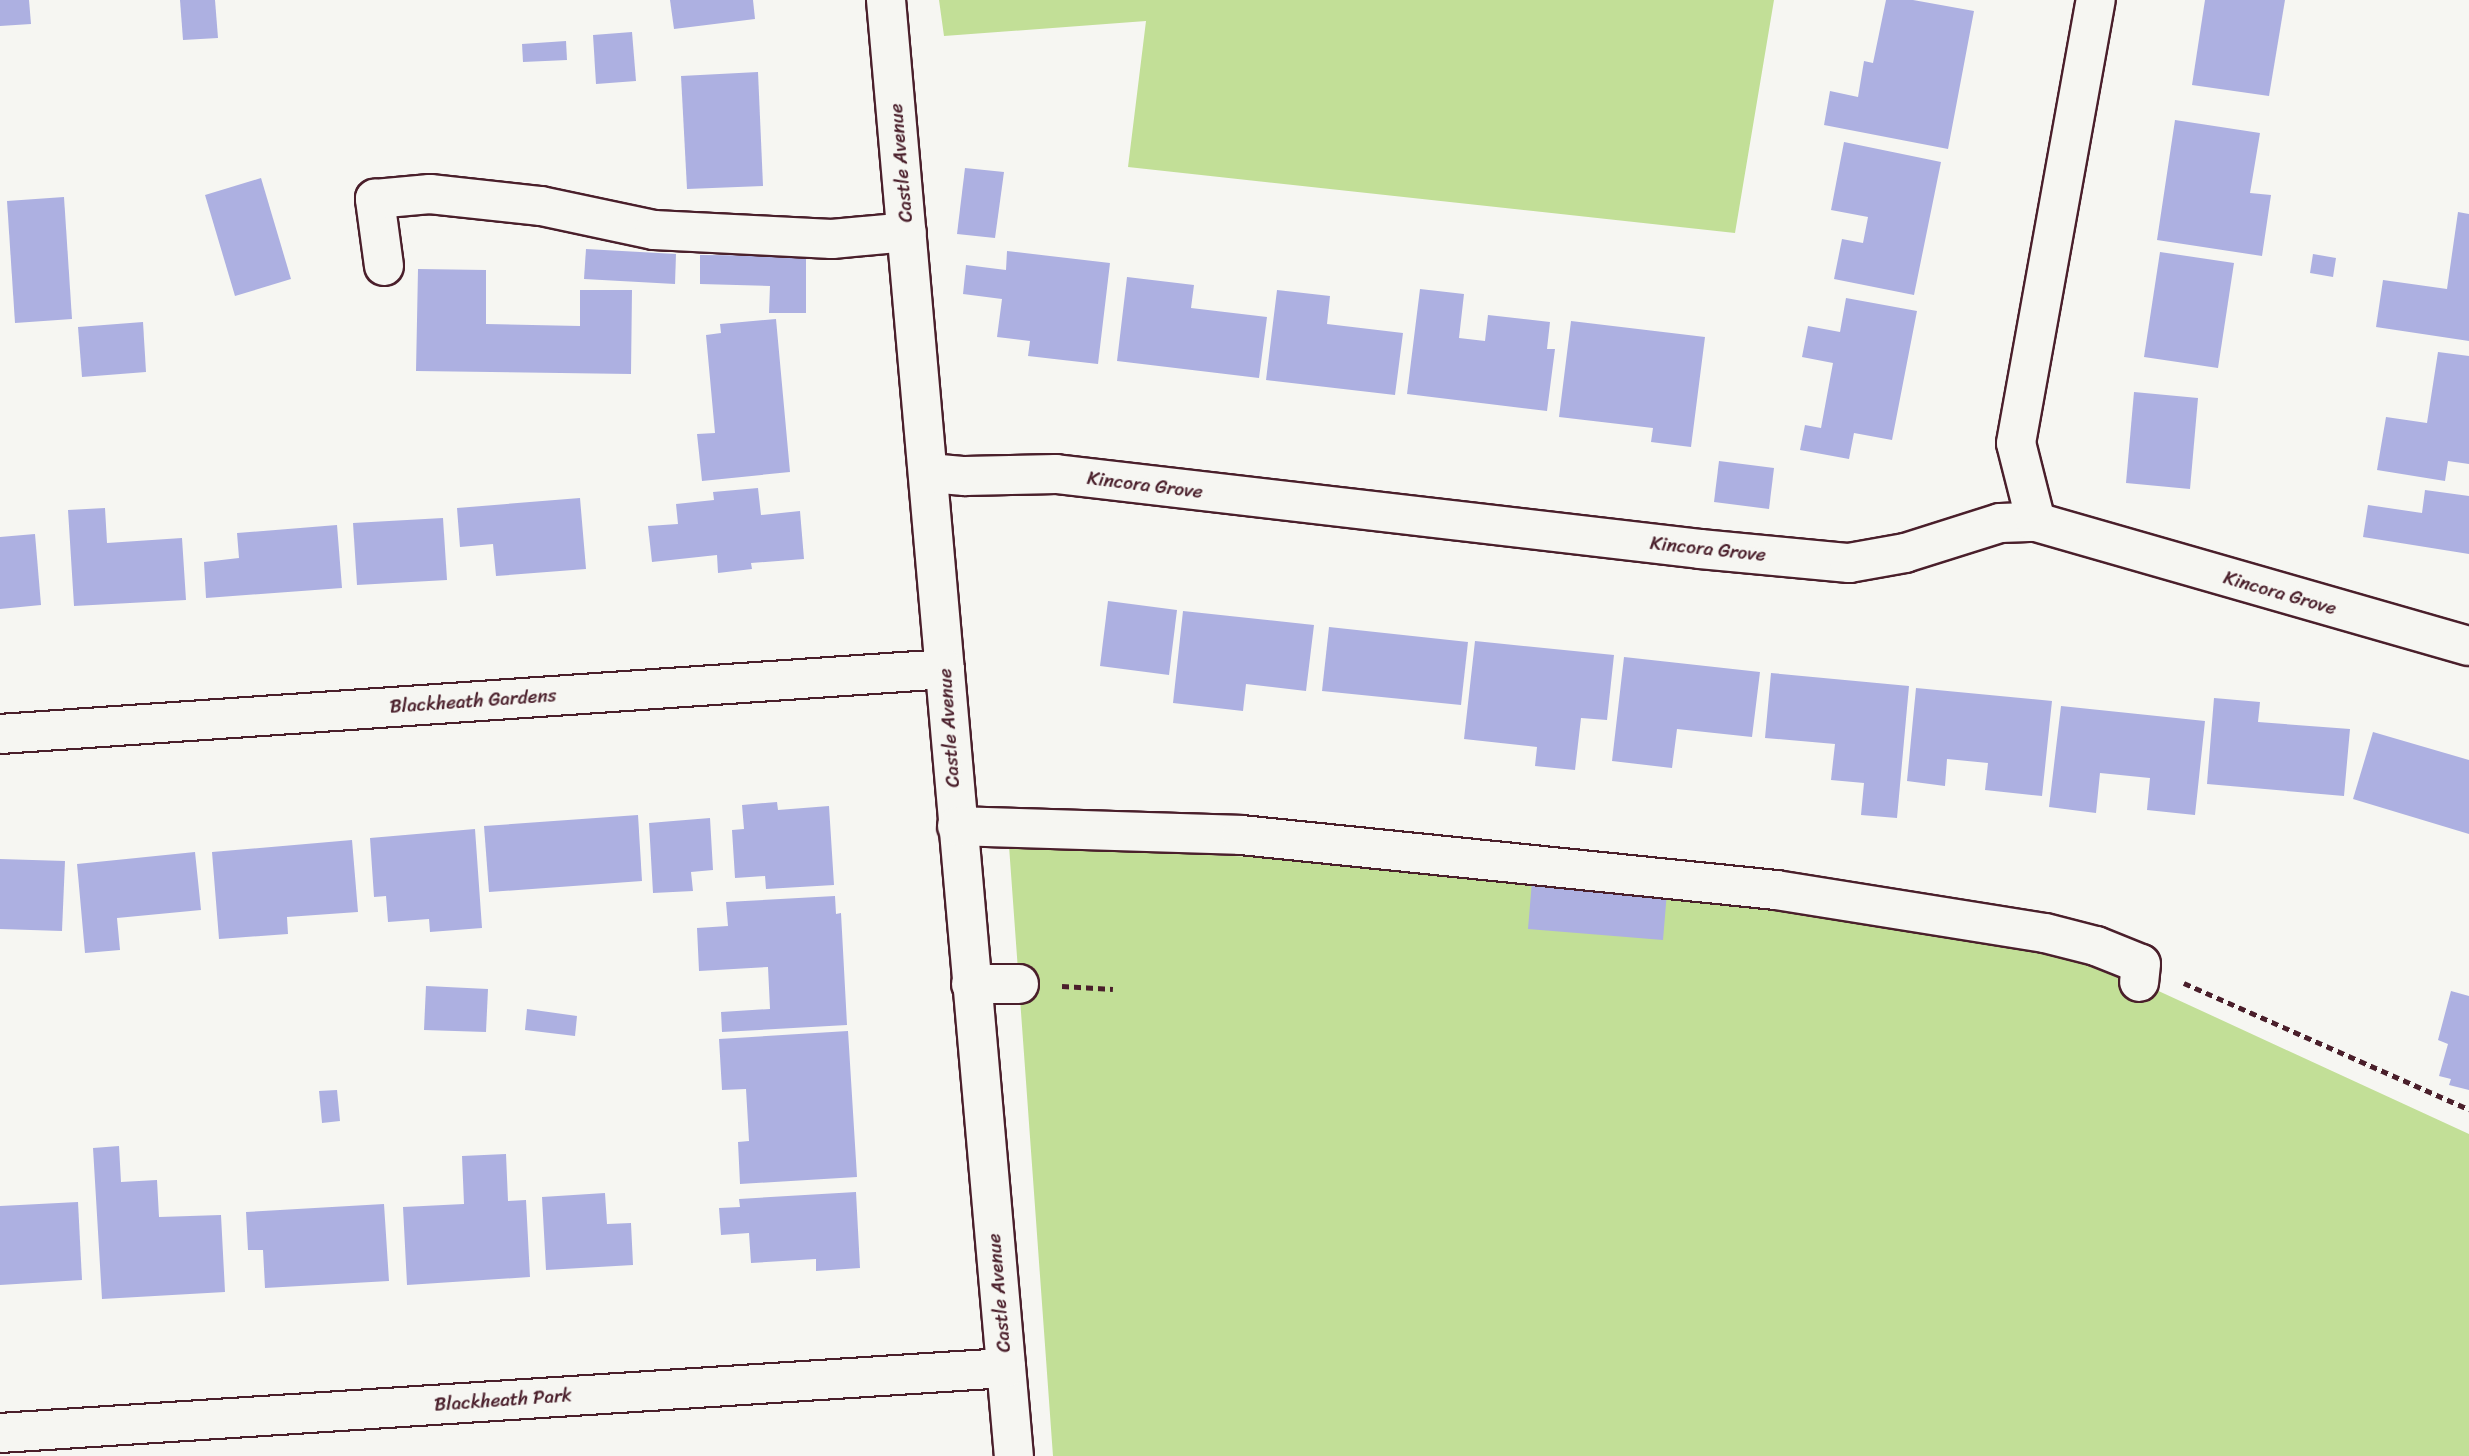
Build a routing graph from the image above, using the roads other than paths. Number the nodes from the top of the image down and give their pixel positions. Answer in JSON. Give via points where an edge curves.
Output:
{"nodes":[{"id":1,"x":886,"y":0,"type":"edge"},
{"id":2,"x":2096,"y":0,"type":"edge"},
{"id":3,"x":907,"y":232,"type":"junction"},
{"id":4,"x":384,"y":266,"type":"dead end"},
{"id":5,"x":929,"y":472,"type":"junction"},
{"id":6,"x":2036,"y":522,"type":"junction"},
{"id":7,"x":2469,"y":646,"type":"edge"},
{"id":8,"x":945,"y":669,"type":"junction"},
{"id":9,"x":0,"y":734,"type":"edge"},
{"id":10,"x":957,"y":826,"type":"junction"},
{"id":11,"x":2140,"y":973,"type":"road end"},
{"id":12,"x":971,"y":984,"type":"junction"},
{"id":13,"x":1019,"y":984,"type":"dead end"},
{"id":14,"x":1006,"y":1368,"type":"junction"},
{"id":15,"x":0,"y":1433,"type":"edge"},
{"id":16,"x":1014,"y":1456,"type":"edge"}],
"edges":[{"from":1,"to":3,"type":"street","name":"Castle Avenue"},
{"from":2,"to":6,"type":"street","via":[[2016,443]]},
{"from":3,"to":4,"type":"street","via":[[832,239],[654,230],[541,206],[430,194],[375,199]]},
{"from":3,"to":5,"type":"street","name":"Castle Avenue"},
{"from":5,"to":6,"type":"street","name":"Kincora Grove","via":[[1056,474],[1849,563],[1905,553],[2000,523]]},
{"from":5,"to":8,"type":"street","name":"Castle Avenue"},
{"from":6,"to":7,"type":"street","name":"Kincora Grove"},
{"from":8,"to":9,"type":"street","name":"Blackheath Gardens"},
{"from":8,"to":10,"type":"street","name":"Castle Avenue"},
{"from":10,"to":11,"type":"street","via":[[1241,835],[1776,890],[2045,933],[2096,946]]},
{"from":10,"to":12,"type":"street","name":"Castle Avenue"},
{"from":12,"to":13,"type":"street"},
{"from":12,"to":14,"type":"street","name":"Castle Avenue"},
{"from":14,"to":15,"type":"street","name":"Blackheath Park"},
{"from":14,"to":16,"type":"street","name":"Castle Avenue"}]}
